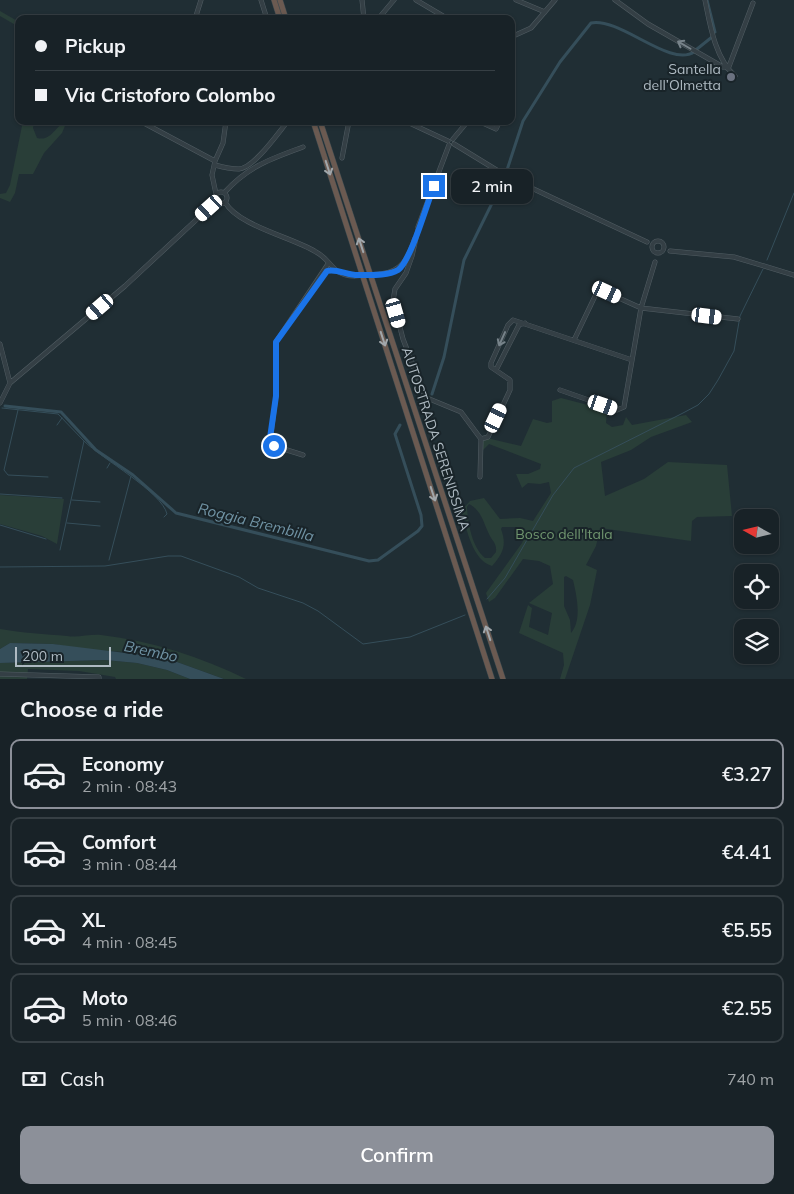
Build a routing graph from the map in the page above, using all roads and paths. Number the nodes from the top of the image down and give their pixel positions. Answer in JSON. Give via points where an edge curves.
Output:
{"nodes":[{"id":1,"x":201,"y":0,"type":"edge"},
{"id":2,"x":261,"y":0,"type":"edge"},
{"id":3,"x":274,"y":0,"type":"edge"},
{"id":4,"x":280,"y":0,"type":"edge"},
{"id":5,"x":362,"y":0,"type":"edge"},
{"id":6,"x":394,"y":0,"type":"edge"},
{"id":7,"x":416,"y":0,"type":"edge"},
{"id":8,"x":516,"y":0,"type":"edge"},
{"id":9,"x":555,"y":0,"type":"edge"},
{"id":10,"x":615,"y":0,"type":"edge"},
{"id":11,"x":705,"y":0,"type":"edge"},
{"id":12,"x":753,"y":3,"type":"dead end"},
{"id":13,"x":545,"y":12,"type":"junction"},
{"id":14,"x":195,"y":15,"type":"edge"},
{"id":15,"x":266,"y":15,"type":"edge"},
{"id":16,"x":279,"y":15,"type":"edge"},
{"id":17,"x":285,"y":15,"type":"edge"},
{"id":18,"x":364,"y":15,"type":"edge"},
{"id":19,"x":382,"y":15,"type":"edge"},
{"id":20,"x":441,"y":15,"type":"edge"},
{"id":21,"x":515,"y":35,"type":"edge"},
{"id":22,"x":728,"y":68,"type":"junction"},
{"id":23,"x":734,"y":76,"type":"dead end"},
{"id":24,"x":149,"y":125,"type":"edge"},
{"id":25,"x":225,"y":125,"type":"edge"},
{"id":26,"x":285,"y":125,"type":"edge"},
{"id":27,"x":314,"y":125,"type":"edge"},
{"id":28,"x":321,"y":125,"type":"edge"},
{"id":29,"x":348,"y":125,"type":"edge"},
{"id":30,"x":413,"y":125,"type":"edge"},
{"id":31,"x":465,"y":125,"type":"edge"},
{"id":32,"x":487,"y":125,"type":"edge"},
{"id":33,"x":498,"y":125,"type":"edge"},
{"id":34,"x":453,"y":139,"type":"junction"},
{"id":35,"x":448,"y":143,"type":"junction"},
{"id":36,"x":454,"y":144,"type":"junction"},
{"id":37,"x":303,"y":147,"type":"dead end"},
{"id":38,"x":342,"y":158,"type":"dead end"},
{"id":39,"x":215,"y":163,"type":"junction"},
{"id":40,"x":224,"y":193,"type":"junction"},
{"id":41,"x":216,"y":194,"type":"junction"},
{"id":42,"x":223,"y":203,"type":"junction"},
{"id":43,"x":419,"y":225,"type":"junction"},
{"id":44,"x":653,"y":245,"type":"junction"},
{"id":45,"x":660,"y":251,"type":"junction"},
{"id":46,"x":328,"y":264,"type":"junction"},
{"id":47,"x":334,"y":269,"type":"junction"},
{"id":48,"x":322,"y":275,"type":"junction"},
{"id":49,"x":794,"y":275,"type":"edge"},
{"id":50,"x":641,"y":308,"type":"junction"},
{"id":51,"x":738,"y":319,"type":"dead end"},
{"id":52,"x":527,"y":323,"type":"junction"},
{"id":53,"x":508,"y":325,"type":"junction"},
{"id":54,"x":517,"y":328,"type":"junction"},
{"id":55,"x":574,"y":340,"type":"junction"},
{"id":56,"x":0,"y":344,"type":"edge"},
{"id":57,"x":632,"y":360,"type":"junction"},
{"id":58,"x":496,"y":370,"type":"junction"},
{"id":59,"x":10,"y":383,"type":"junction"},
{"id":60,"x":560,"y":390,"type":"dead end"},
{"id":61,"x":0,"y":403,"type":"edge"},
{"id":62,"x":481,"y":439,"type":"junction"},
{"id":63,"x":303,"y":455,"type":"dead end"},
{"id":64,"x":480,"y":477,"type":"dead end"},
{"id":65,"x":0,"y":674,"type":"edge"},
{"id":66,"x":78,"y":677,"type":"edge"},
{"id":67,"x":99,"y":678,"type":"edge"},
{"id":68,"x":492,"y":679,"type":"edge"},
{"id":69,"x":503,"y":679,"type":"edge"}],
"edges":[{"from":1,"to":14,"type":"street"},
{"from":2,"to":15,"type":"street"},
{"from":3,"to":16,"type":"highway"},
{"from":4,"to":17,"type":"highway"},
{"from":5,"to":18,"type":"street"},
{"from":6,"to":19,"type":"street"},
{"from":7,"to":20,"type":"street"},
{"from":8,"to":13,"type":"street"},
{"from":9,"to":13,"type":"street"},
{"from":22,"to":10,"type":"street","one_way":true,"via":[[648,24]]},
{"from":11,"to":22,"type":"street","via":[[717,46]]},
{"from":12,"to":22,"type":"street"},
{"from":13,"to":21,"type":"street","via":[[528,30]]},
{"from":22,"to":23,"type":"street"},
{"from":24,"to":39,"type":"street"},
{"from":25,"to":39,"type":"street"},
{"from":26,"to":39,"type":"street","via":[[245,167],[240,169]]},
{"from":27,"to":68,"type":"highway","name":"AUTOSTRADA SERENISSIMA","one_way":true},
{"from":69,"to":28,"type":"highway","name":"AUTOSTRADA SERENISSIMA","one_way":true},
{"from":29,"to":38,"type":"street"},
{"from":30,"to":35,"type":"street"},
{"from":31,"to":34,"type":"street"},
{"from":32,"to":33,"type":"street","via":[[496,129]]},
{"from":34,"to":35,"type":"street"},
{"from":34,"to":36,"type":"street"},
{"from":35,"to":36,"type":"street"},
{"from":35,"to":43,"type":"street"},
{"from":36,"to":44,"type":"street","via":[[508,177]]},
{"from":37,"to":40,"type":"street","via":[[256,165],[237,178]]},
{"from":39,"to":41,"type":"street","via":[[212,175]]},
{"from":40,"to":41,"type":"street"},
{"from":40,"to":42,"type":"street"},
{"from":41,"to":42,"type":"street","via":[[215,199]]},
{"from":42,"to":46,"type":"street","via":[[235,214],[317,252]]},
{"from":42,"to":59,"type":"street","via":[[209,208],[125,286]]},
{"from":43,"to":47,"type":"street","bridge":true,"via":[[409,256],[398,270],[348,276]]},
{"from":43,"to":62,"type":"street","via":[[414,251],[394,292],[394,308],[420,388],[427,398],[462,412]]},
{"from":44,"to":45,"type":"street"},
{"from":44,"to":45,"type":"street","via":[[661,242]]},
{"from":45,"to":49,"type":"street","via":[[734,258]]},
{"from":45,"to":50,"type":"street"},
{"from":46,"to":47,"type":"street"},
{"from":46,"to":48,"type":"street"},
{"from":47,"to":48,"type":"street"},
{"from":48,"to":63,"type":"street","via":[[276,345],[276,396],[270,442]]},
{"from":50,"to":51,"type":"street"},
{"from":50,"to":55,"type":"street","via":[[599,290]]},
{"from":50,"to":57,"type":"street"},
{"from":52,"to":53,"type":"street","via":[[516,320]]},
{"from":52,"to":54,"type":"street","via":[[521,323]]},
{"from":52,"to":55,"type":"street"},
{"from":53,"to":54,"type":"street"},
{"from":53,"to":58,"type":"street","one_way":true,"via":[[491,363]]},
{"from":54,"to":58,"type":"street"},
{"from":55,"to":57,"type":"street"},
{"from":56,"to":59,"type":"street"},
{"from":57,"to":60,"type":"street","via":[[624,406],[617,410]]},
{"from":58,"to":62,"type":"street","via":[[507,376],[511,384],[488,437]]},
{"from":59,"to":61,"type":"street"},
{"from":62,"to":64,"type":"street"},
{"from":65,"to":66,"type":"street"},
{"from":66,"to":67,"type":"street"}]}
